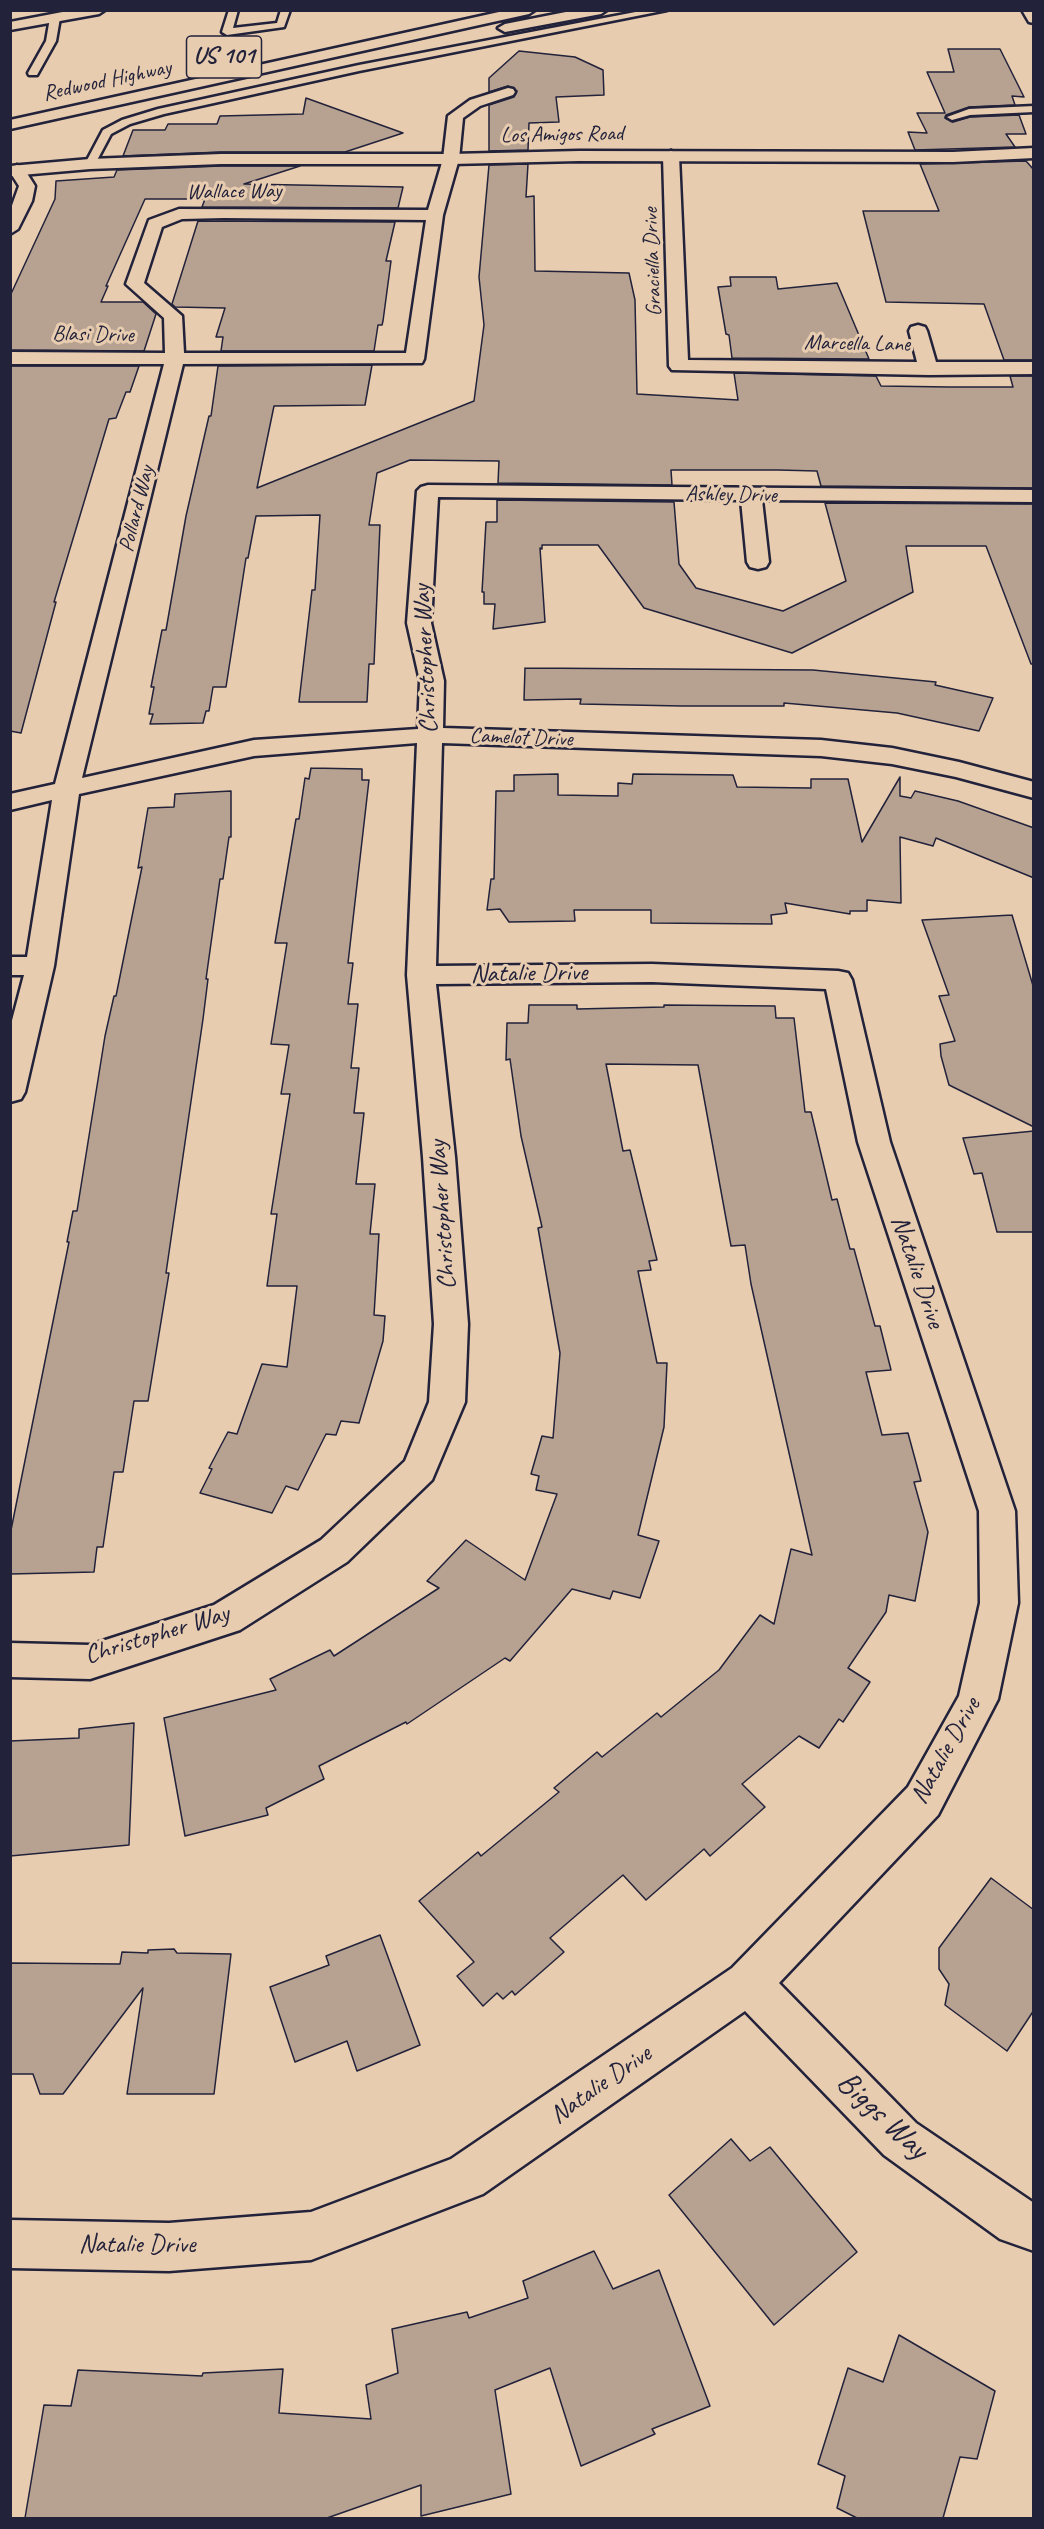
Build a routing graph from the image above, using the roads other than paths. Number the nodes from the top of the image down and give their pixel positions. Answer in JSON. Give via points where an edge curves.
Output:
{"nodes":[{"id":1,"x":234,"y":10,"type":"edge"},
{"id":2,"x":286,"y":10,"type":"edge"},
{"id":3,"x":529,"y":10,"type":"edge"},
{"id":4,"x":601,"y":10,"type":"edge"},
{"id":5,"x":663,"y":10,"type":"edge"},
{"id":6,"x":1029,"y":10,"type":"edge"},
{"id":7,"x":92,"y":11,"type":"edge"},
{"id":8,"x":55,"y":18,"type":"junction"},
{"id":9,"x":1034,"y":19,"type":"edge"},
{"id":10,"x":12,"y":25,"type":"edge"},
{"id":11,"x":33,"y":73,"type":"dead end"},
{"id":12,"x":247,"y":73,"type":"junction"},
{"id":13,"x":508,"y":92,"type":"dead end"},
{"id":14,"x":1034,"y":109,"type":"edge"},
{"id":15,"x":952,"y":117,"type":"dead end"},
{"id":16,"x":10,"y":125,"type":"edge"},
{"id":17,"x":1034,"y":153,"type":"edge"},
{"id":18,"x":671,"y":156,"type":"junction"},
{"id":19,"x":451,"y":159,"type":"junction"},
{"id":20,"x":90,"y":164,"type":"junction"},
{"id":21,"x":14,"y":170,"type":"edge"},
{"id":22,"x":435,"y":215,"type":"junction"},
{"id":23,"x":10,"y":229,"type":"edge"},
{"id":24,"x":918,"y":331,"type":"dead end"},
{"id":25,"x":10,"y":358,"type":"edge"},
{"id":26,"x":174,"y":360,"type":"junction"},
{"id":27,"x":679,"y":366,"type":"joint"},
{"id":28,"x":1034,"y":368,"type":"edge"},
{"id":29,"x":929,"y":369,"type":"junction"},
{"id":30,"x":428,"y":491,"type":"joint"},
{"id":31,"x":751,"y":495,"type":"junction"},
{"id":32,"x":1034,"y":496,"type":"edge"},
{"id":33,"x":759,"y":562,"type":"dead end"},
{"id":34,"x":430,"y":735,"type":"junction"},
{"id":35,"x":67,"y":789,"type":"junction"},
{"id":36,"x":1034,"y":790,"type":"edge"},
{"id":37,"x":10,"y":802,"type":"edge"},
{"id":38,"x":10,"y":966,"type":"edge"},
{"id":39,"x":40,"y":966,"type":"junction"},
{"id":40,"x":421,"y":975,"type":"junction"},
{"id":41,"x":10,"y":1092,"type":"edge"},
{"id":42,"x":10,"y":1660,"type":"edge"},
{"id":43,"x":748,"y":1983,"type":"junction"},
{"id":44,"x":1034,"y":2227,"type":"edge"},
{"id":45,"x":10,"y":2244,"type":"edge"}],
"edges":[{"from":1,"to":2,"type":"lane","via":[[227,32],[282,25]]},
{"from":3,"to":12,"type":"main road","name":"Redwood Highway","number":"US 101"},
{"from":4,"to":12,"type":"main road"},
{"from":5,"to":20,"type":"lane","via":[[359,68],[162,111],[107,132]]},
{"from":6,"to":9,"type":"main road"},
{"from":7,"to":8,"type":"main road"},
{"from":8,"to":10,"type":"main road"},
{"from":8,"to":11,"type":"lane","via":[[51,41]]},
{"from":12,"to":16,"type":"main road","name":"Redwood Highway","number":"US 101"},
{"from":13,"to":19,"type":"main road","via":[[475,103],[456,116]]},
{"from":14,"to":15,"type":"lane","via":[[969,112]]},
{"from":17,"to":18,"type":"main road","name":"Los Amigos Road","via":[[953,157]]},
{"from":18,"to":19,"type":"main road","name":"Los Amigos Road"},
{"from":18,"to":27,"type":"main road","name":"Graciella Drive"},
{"from":19,"to":20,"type":"main road","name":"Los Amigos Road"},
{"from":19,"to":22,"type":"main road"},
{"from":20,"to":21,"type":"main road","name":"Los Amigos Road"},
{"from":21,"to":23,"type":"main road","via":[[27,186]]},
{"from":22,"to":26,"type":"main road","via":[[415,359]]},
{"from":22,"to":26,"type":"main road","name":"Wallace Way","via":[[179,214],[155,224],[135,284],[173,316]]},
{"from":24,"to":29,"type":"main road"},
{"from":25,"to":26,"type":"main road","name":"Blasi Drive"},
{"from":26,"to":35,"type":"main road","name":"Pollard Way"},
{"from":27,"to":29,"type":"main road","name":"Marcella Lane"},
{"from":28,"to":29,"type":"main road","name":"Marcella Lane"},
{"from":30,"to":31,"type":"main road","name":"Ashley Drive"},
{"from":30,"to":34,"type":"main road","name":"Christopher Way","via":[[419,623],[432,681]]},
{"from":31,"to":32,"type":"main road","name":"Ashley Drive"},
{"from":31,"to":33,"type":"main road"},
{"from":34,"to":35,"type":"main road","name":"Camelot Drive","via":[[254,748]]},
{"from":34,"to":36,"type":"main road","name":"Camelot Drive","via":[[821,748],[892,756]]},
{"from":34,"to":40,"type":"main road","name":"Christopher Way"},
{"from":35,"to":37,"type":"main road","name":"Camelot Drive"},
{"from":35,"to":39,"type":"main road","name":"Pollard Way"},
{"from":38,"to":39,"type":"main road"},
{"from":39,"to":41,"type":"main road","name":"Pollard Way"},
{"from":40,"to":42,"type":"main road","name":"Christopher Way","via":[[451,1324],[447,1402],[418,1470],[334,1551],[226,1618],[90,1662]]},
{"from":40,"to":43,"type":"main road","name":"Natalie Drive","via":[[652,973],[838,980],[874,1142],[997,1511],[999,1603],[978,1699],[923,1801]]},
{"from":43,"to":44,"type":"main road","name":"Biggs Way","via":[[900,2139],[1017,2222]]},
{"from":43,"to":45,"type":"main road","name":"Natalie Drive","via":[[466,2177],[311,2236],[169,2247]]}]}
